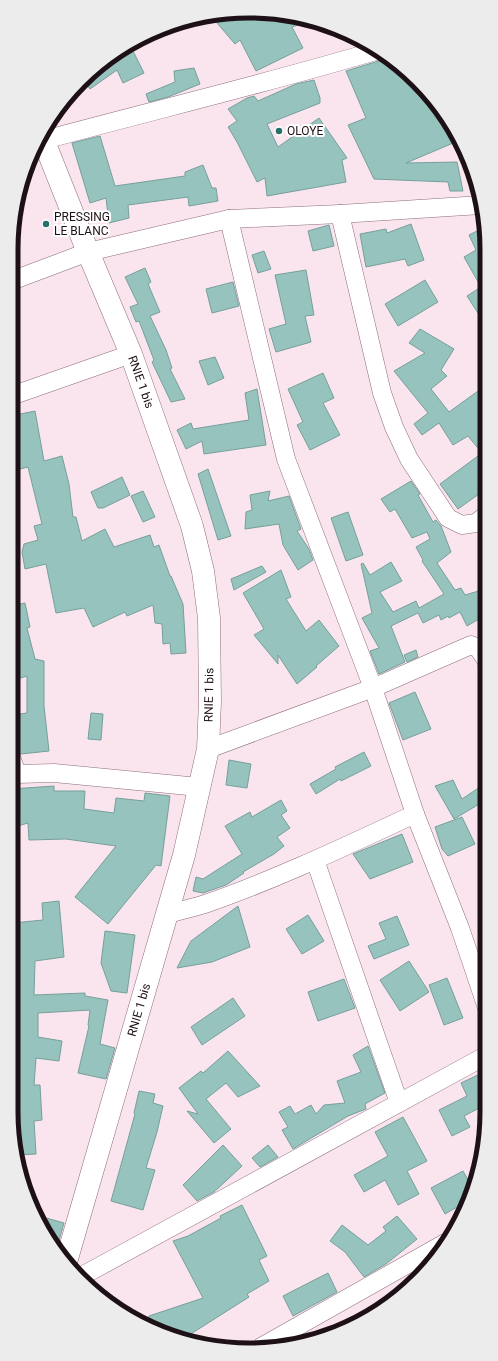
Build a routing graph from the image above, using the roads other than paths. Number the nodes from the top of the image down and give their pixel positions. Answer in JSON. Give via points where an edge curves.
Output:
{"nodes":[{"id":1,"x":370,"y":53,"type":"edge"},
{"id":2,"x":46,"y":138,"type":"edge"},
{"id":3,"x":44,"y":142,"type":"edge"},
{"id":4,"x":476,"y":205,"type":"edge"},
{"id":5,"x":340,"y":214,"type":"junction"},
{"id":6,"x":228,"y":219,"type":"junction"},
{"id":7,"x":88,"y":252,"type":"junction"},
{"id":8,"x":18,"y":278,"type":"edge"},
{"id":9,"x":131,"y":354,"type":"junction"},
{"id":10,"x":18,"y":394,"type":"edge"},
{"id":11,"x":480,"y":520,"type":"edge"},
{"id":12,"x":480,"y":651,"type":"edge"},
{"id":13,"x":373,"y":688,"type":"junction"},
{"id":14,"x":208,"y":749,"type":"junction"},
{"id":15,"x":18,"y":769,"type":"edge"},
{"id":16,"x":199,"y":787,"type":"junction"},
{"id":17,"x":414,"y":814,"type":"junction"},
{"id":18,"x":315,"y":860,"type":"junction"},
{"id":19,"x":166,"y":914,"type":"junction"},
{"id":20,"x":480,"y":987,"type":"edge"},
{"id":21,"x":480,"y":1059,"type":"edge"},
{"id":22,"x":399,"y":1103,"type":"junction"},
{"id":23,"x":434,"y":1251,"type":"edge"},
{"id":24,"x":68,"y":1255,"type":"edge"},
{"id":25,"x":85,"y":1274,"type":"edge"},
{"id":26,"x":267,"y":1343,"type":"edge"}],
"edges":[{"from":1,"to":2,"type":"street"},
{"from":3,"to":7,"type":"main road","name":"RNIE 1 bis"},
{"from":4,"to":5,"type":"street"},
{"from":5,"to":6,"type":"street"},
{"from":5,"to":11,"type":"street","via":[[382,392],[394,427],[409,459],[448,518],[462,525]]},
{"from":6,"to":7,"type":"street"},
{"from":6,"to":13,"type":"street","via":[[286,459]]},
{"from":7,"to":8,"type":"street"},
{"from":7,"to":9,"type":"main road","name":"RNIE 1 bis"},
{"from":9,"to":10,"type":"street"},
{"from":9,"to":14,"type":"main road","name":"RNIE 1 bis","via":[[192,526],[203,571],[209,618]]},
{"from":12,"to":13,"type":"street","via":[[470,645]]},
{"from":13,"to":14,"type":"street"},
{"from":13,"to":17,"type":"street"},
{"from":14,"to":16,"type":"main road","name":"RNIE 1 bis"},
{"from":15,"to":16,"type":"street"},
{"from":16,"to":19,"type":"main road","name":"RNIE 1 bis","via":[[184,855]]},
{"from":17,"to":18,"type":"street"},
{"from":17,"to":20,"type":"street","via":[[460,928]]},
{"from":18,"to":19,"type":"street","via":[[241,891]]},
{"from":18,"to":22,"type":"street"},
{"from":19,"to":24,"type":"main road","name":"RNIE 1 bis"},
{"from":21,"to":22,"type":"street"},
{"from":22,"to":25,"type":"street"},
{"from":23,"to":26,"type":"street"}]}
